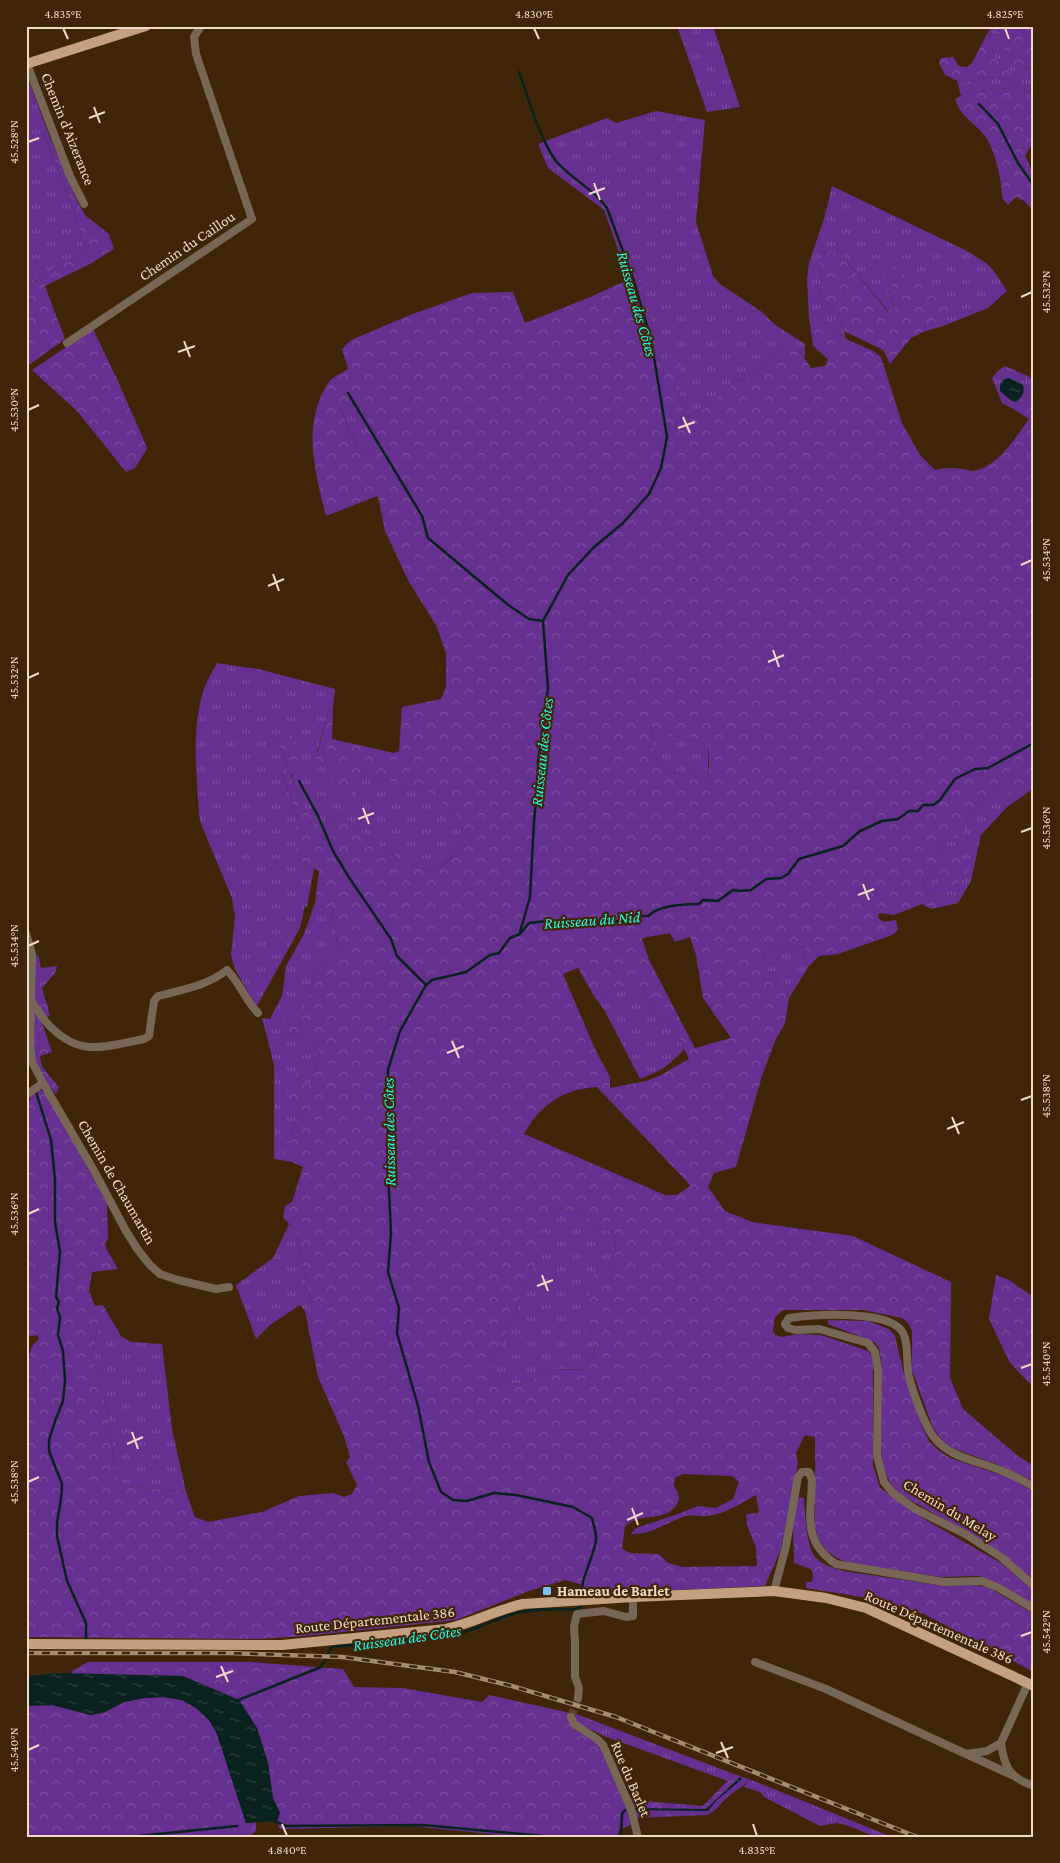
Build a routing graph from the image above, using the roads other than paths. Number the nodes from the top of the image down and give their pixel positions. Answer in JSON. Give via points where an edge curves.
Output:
{"nodes":[{"id":1,"x":146,"y":26,"type":"edge"},
{"id":2,"x":201,"y":26,"type":"edge"},
{"id":3,"x":27,"y":64,"type":"edge"},
{"id":4,"x":84,"y":204,"type":"dead end"},
{"id":5,"x":67,"y":343,"type":"dead end"},
{"id":6,"x":26,"y":933,"type":"edge"},
{"id":7,"x":30,"y":1000,"type":"junction"},
{"id":8,"x":258,"y":1013,"type":"dead end"},
{"id":9,"x":44,"y":1083,"type":"junction"},
{"id":10,"x":26,"y":1095,"type":"edge"},
{"id":11,"x":229,"y":1287,"type":"dead end"},
{"id":12,"x":1034,"y":1487,"type":"edge"},
{"id":13,"x":1034,"y":1586,"type":"edge"},
{"id":14,"x":774,"y":1592,"type":"junction"},
{"id":15,"x":634,"y":1597,"type":"junction"},
{"id":16,"x":1034,"y":1609,"type":"edge"},
{"id":17,"x":26,"y":1644,"type":"edge"},
{"id":18,"x":755,"y":1662,"type":"dead end"},
{"id":19,"x":1031,"y":1685,"type":"edge"},
{"id":20,"x":578,"y":1698,"type":"tunnel mouth"},
{"id":21,"x":572,"y":1717,"type":"dead end"},
{"id":22,"x":1001,"y":1744,"type":"junction"},
{"id":23,"x":966,"y":1754,"type":"junction"},
{"id":24,"x":1012,"y":1775,"type":"junction"},
{"id":25,"x":1034,"y":1786,"type":"edge"},
{"id":26,"x":638,"y":1837,"type":"edge"}],
"edges":[{"from":1,"to":3,"type":"main road"},
{"from":2,"to":5,"type":"street","name":"Chemin du Caillou","via":[[194,37],[194,49],[252,220]]},
{"from":3,"to":4,"type":"street","name":"Chemin d'Aizerance"},
{"from":6,"to":7,"type":"street","name":"Chemin de Chaumartin","via":[[32,954]]},
{"from":7,"to":8,"type":"street","via":[[60,1035],[82,1047],[97,1048],[144,1040],[149,1036],[154,1001],[158,996],[202,984],[227,970]]},
{"from":7,"to":9,"type":"street","name":"Chemin de Chaumartin","via":[[32,1062]]},
{"from":9,"to":10,"type":"street"},
{"from":9,"to":11,"type":"street","name":"Chemin de Chaumartin","via":[[126,1231],[150,1265],[160,1274],[178,1280],[216,1289]]},
{"from":12,"to":13,"type":"street","name":"Chemin du Melay","via":[[999,1469],[955,1454],[933,1436],[909,1376],[904,1333],[896,1325],[862,1315],[789,1318],[785,1324],[788,1328],[819,1329],[868,1343],[875,1352],[878,1371],[876,1456],[884,1482],[893,1493],[915,1508],[1002,1557]]},
{"from":14,"to":15,"type":"main road","name":"Route Départementale 386"},
{"from":14,"to":16,"type":"street","via":[[798,1477],[802,1472],[809,1472],[814,1543],[836,1564],[944,1582],[982,1581]]},
{"from":14,"to":19,"type":"main road","name":"Route Départementale 386","via":[[826,1598],[866,1608]]},
{"from":15,"to":17,"type":"main road","name":"Route Départementale 386","via":[[523,1604],[446,1629],[282,1645]]},
{"from":15,"to":20,"type":"street","via":[[633,1616],[604,1611],[577,1614],[574,1626]]},
{"from":18,"to":23,"type":"street","via":[[826,1688]]},
{"from":19,"to":22,"type":"street"},
{"from":21,"to":26,"type":"street","name":"Rue du Barlet","via":[[574,1724],[598,1738],[603,1745],[631,1809]]},
{"from":22,"to":23,"type":"street","via":[[987,1751]]},
{"from":22,"to":24,"type":"street","via":[[1003,1759]]},
{"from":23,"to":24,"type":"street"},
{"from":24,"to":25,"type":"street"}]}
